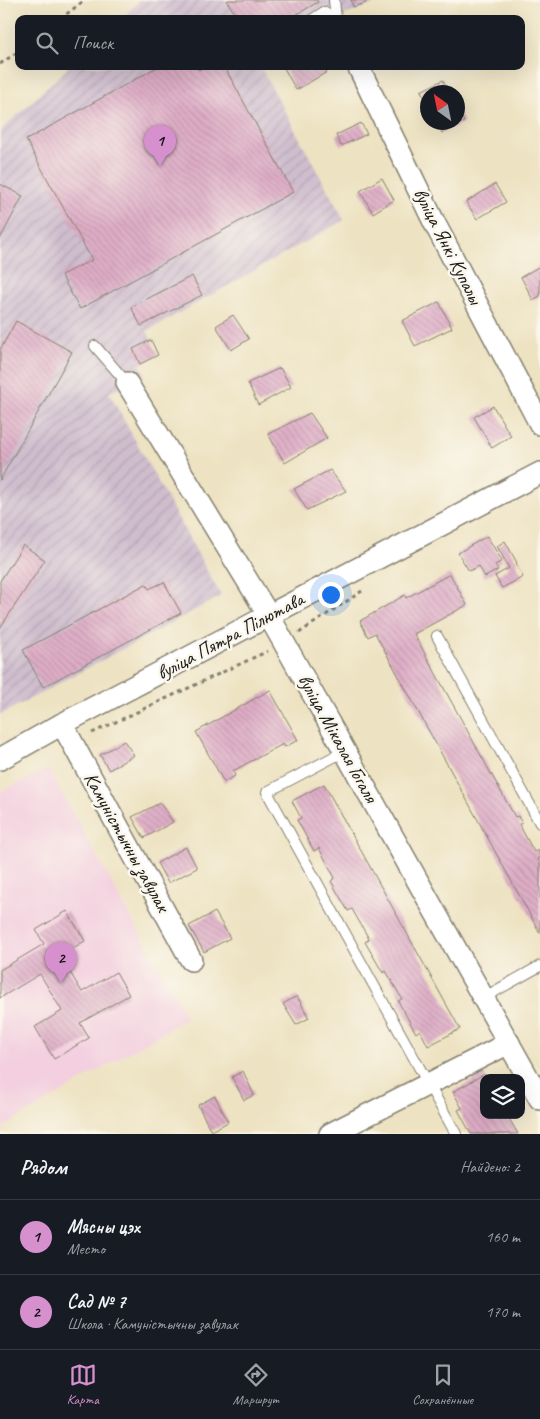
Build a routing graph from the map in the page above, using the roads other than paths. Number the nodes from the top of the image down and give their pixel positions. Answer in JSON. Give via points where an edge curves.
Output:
{"nodes":[{"id":1,"x":334,"y":0,"type":"edge"},
{"id":2,"x":334,"y":15,"type":"edge"},
{"id":3,"x":360,"y":70,"type":"edge"},
{"id":4,"x":94,"y":346,"type":"dead end"},
{"id":5,"x":126,"y":383,"type":"joint"},
{"id":6,"x":540,"y":424,"type":"edge"},
{"id":7,"x":540,"y":473,"type":"edge"},
{"id":8,"x":269,"y":616,"type":"junction"},
{"id":9,"x":437,"y":636,"type":"dead end"},
{"id":10,"x":62,"y":724,"type":"junction"},
{"id":11,"x":345,"y":751,"type":"junction"},
{"id":12,"x":0,"y":759,"type":"edge"},
{"id":13,"x":540,"y":823,"type":"edge"},
{"id":14,"x":192,"y":960,"type":"dead end"},
{"id":15,"x":540,"y":966,"type":"edge"},
{"id":16,"x":483,"y":998,"type":"junction"},
{"id":17,"x":508,"y":1043,"type":"junction"},
{"id":18,"x":428,"y":1083,"type":"junction"},
{"id":19,"x":540,"y":1099,"type":"edge"},
{"id":20,"x":330,"y":1134,"type":"edge"},
{"id":21,"x":456,"y":1134,"type":"edge"}],
"edges":[{"from":1,"to":2,"type":"lane"},
{"from":3,"to":6,"type":"street","name":"вуліца Янкі Купалы"},
{"from":4,"to":5,"type":"lane"},
{"from":5,"to":8,"type":"street","name":"вуліца Мікалая Гогаля"},
{"from":7,"to":8,"type":"street","name":"вуліца Пятра Пілютава"},
{"from":8,"to":10,"type":"street","name":"вуліца Пятра Пілютава"},
{"from":8,"to":11,"type":"street","name":"вуліца Мікалая Гогаля"},
{"from":9,"to":13,"type":"lane"},
{"from":10,"to":12,"type":"street","name":"вуліца Пятра Пілютава"},
{"from":10,"to":14,"type":"street","name":"Камуністычны завулак"},
{"from":11,"to":16,"type":"street","name":"вуліца Мікалая Гогаля"},
{"from":11,"to":18,"type":"lane","via":[[267,792]]},
{"from":15,"to":16,"type":"lane"},
{"from":16,"to":17,"type":"street","name":"вуліца Мікалая Гогаля"},
{"from":17,"to":18,"type":"street"},
{"from":17,"to":19,"type":"street","name":"вуліца Мікалая Гогаля"},
{"from":18,"to":20,"type":"street"},
{"from":18,"to":21,"type":"lane"}]}
